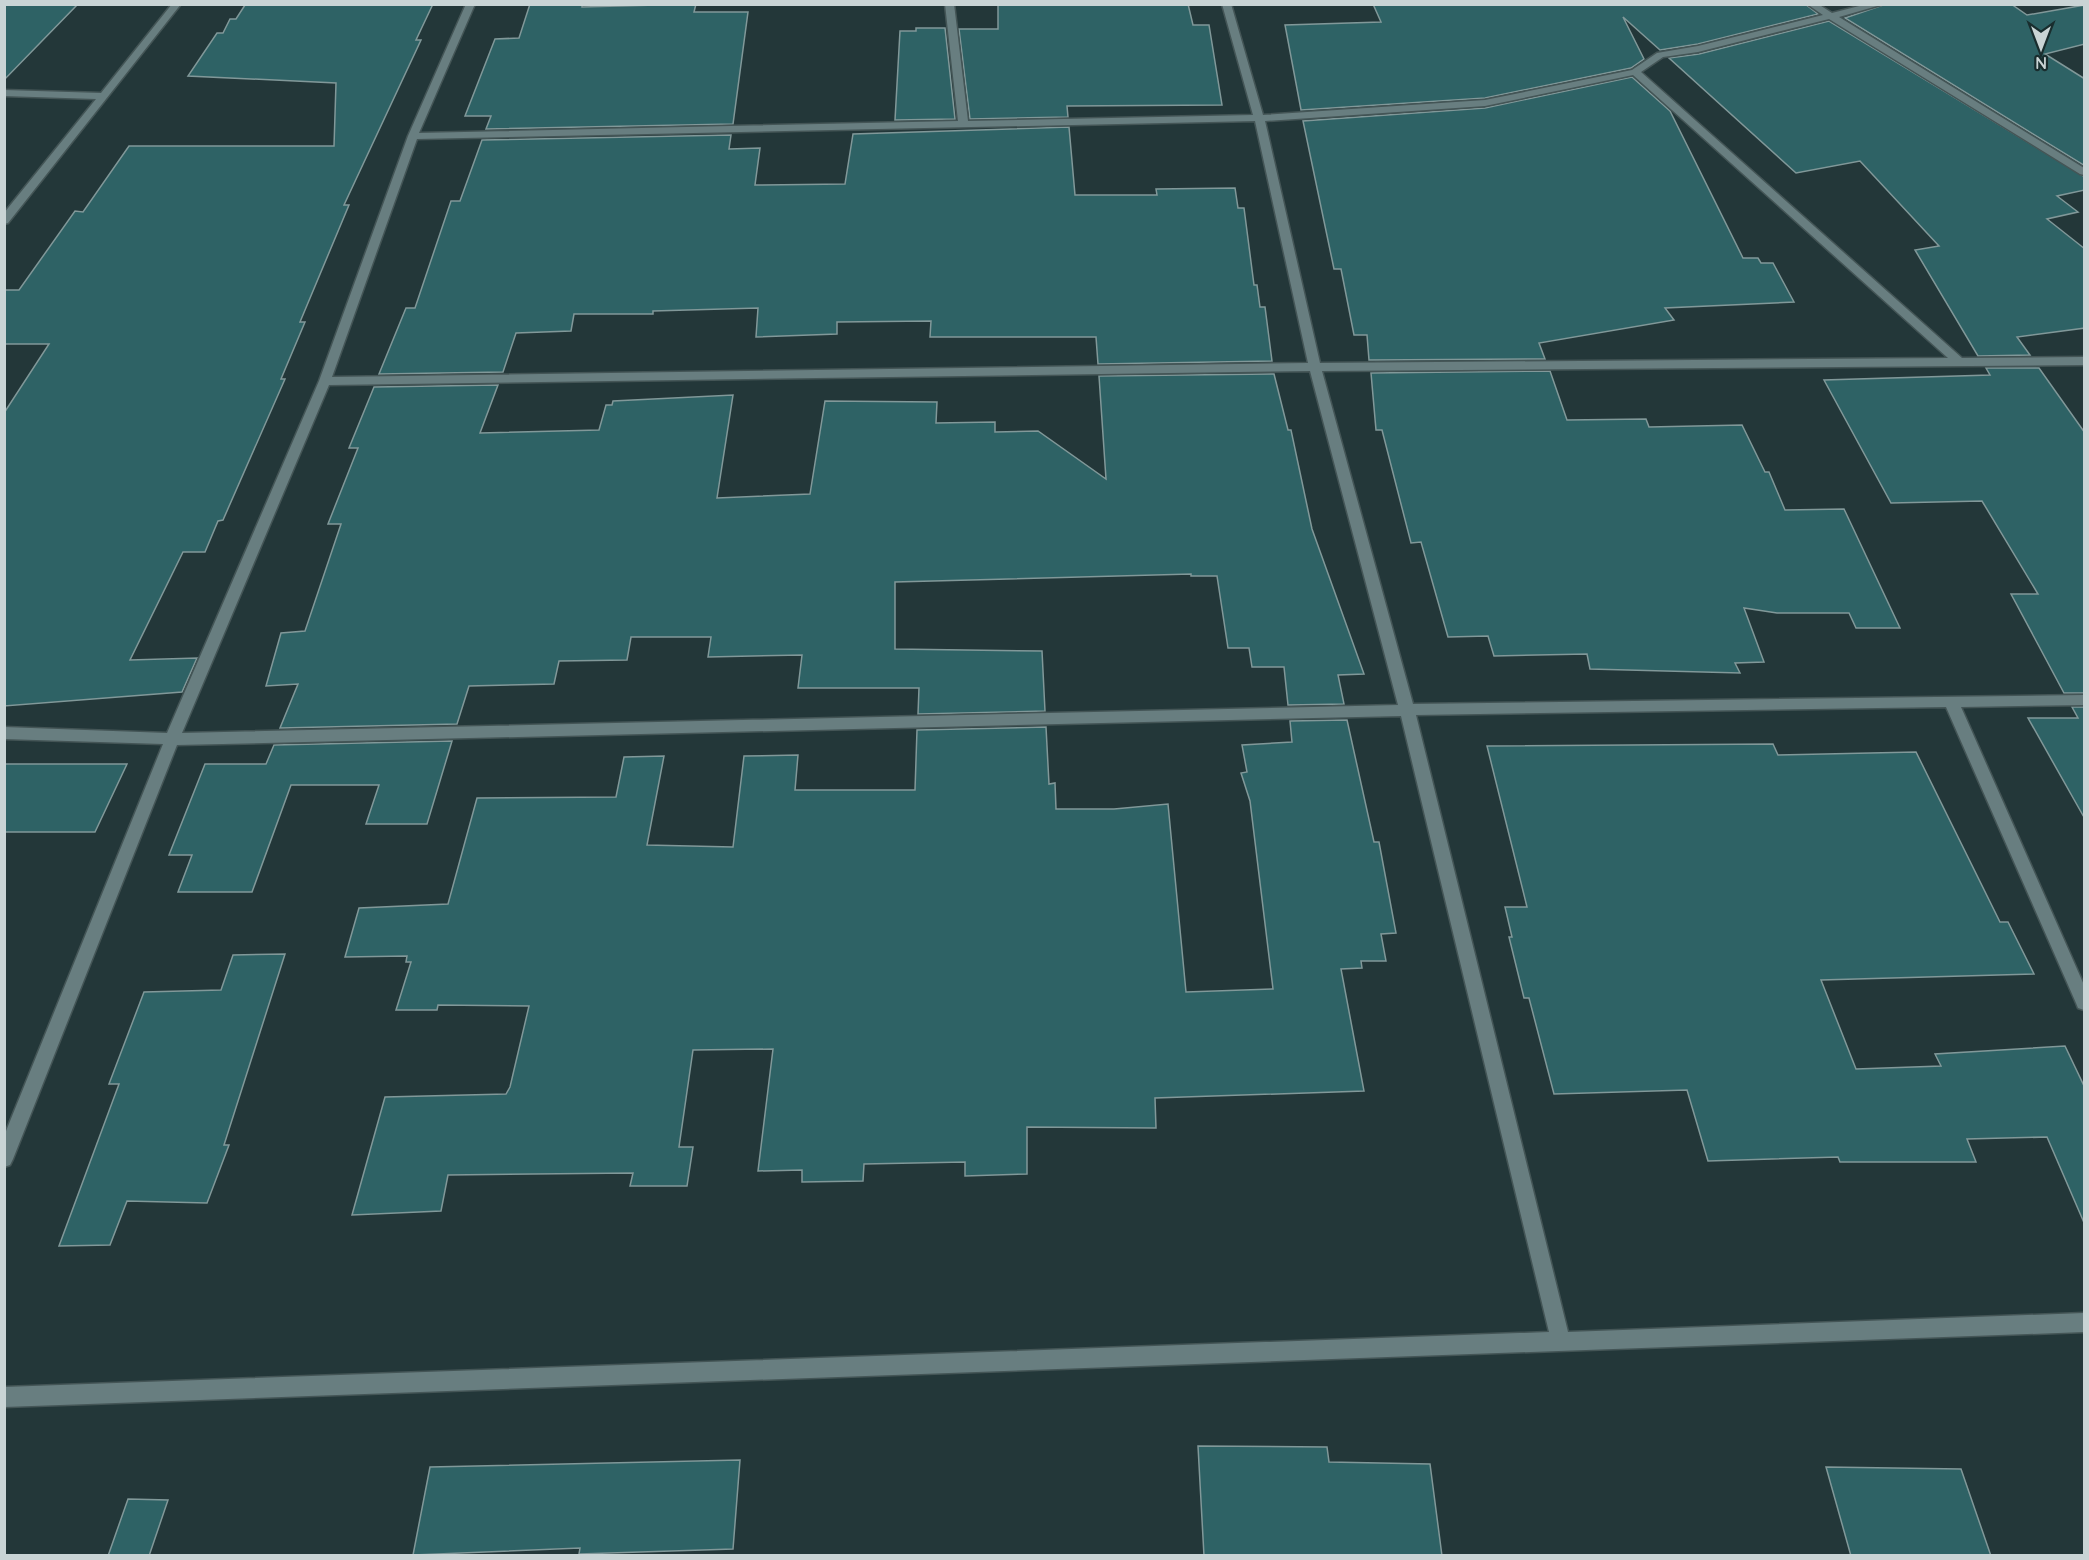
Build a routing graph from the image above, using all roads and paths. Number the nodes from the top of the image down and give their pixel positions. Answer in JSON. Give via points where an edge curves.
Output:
{"nodes":[{"id":1,"x":177,"y":4,"type":"edge"},
{"id":2,"x":471,"y":4,"type":"edge"},
{"id":3,"x":949,"y":4,"type":"edge"},
{"id":4,"x":1226,"y":4,"type":"edge"},
{"id":5,"x":1811,"y":4,"type":"edge"},
{"id":6,"x":1880,"y":4,"type":"edge"},
{"id":7,"x":1829,"y":15,"type":"junction"},
{"id":8,"x":1635,"y":72,"type":"junction"},
{"id":9,"x":4,"y":93,"type":"edge"},
{"id":10,"x":104,"y":96,"type":"junction"},
{"id":11,"x":1259,"y":117,"type":"junction"},
{"id":12,"x":963,"y":124,"type":"junction"},
{"id":13,"x":413,"y":136,"type":"junction"},
{"id":14,"x":2085,"y":172,"type":"edge"},
{"id":15,"x":4,"y":221,"type":"edge"},
{"id":16,"x":1958,"y":361,"type":"junction"},
{"id":17,"x":2085,"y":361,"type":"edge"},
{"id":18,"x":1316,"y":367,"type":"junction"},
{"id":19,"x":325,"y":381,"type":"junction"},
{"id":20,"x":2085,"y":700,"type":"edge"},
{"id":21,"x":1951,"y":702,"type":"junction"},
{"id":22,"x":1407,"y":710,"type":"junction"},
{"id":23,"x":4,"y":733,"type":"edge"},
{"id":24,"x":172,"y":740,"type":"junction"},
{"id":25,"x":2085,"y":1004,"type":"edge"},
{"id":26,"x":4,"y":1159,"type":"edge"},
{"id":27,"x":2085,"y":1323,"type":"edge"},
{"id":28,"x":1561,"y":1343,"type":"junction"},
{"id":29,"x":4,"y":1397,"type":"edge"}],
"edges":[{"from":1,"to":10,"type":"street"},
{"from":2,"to":13,"type":"street"},
{"from":3,"to":12,"type":"street"},
{"from":4,"to":11,"type":"street"},
{"from":5,"to":7,"type":"street"},
{"from":6,"to":7,"type":"street"},
{"from":7,"to":8,"type":"street","via":[[1660,55]]},
{"from":7,"to":14,"type":"street"},
{"from":8,"to":11,"type":"street","via":[[1485,103]]},
{"from":8,"to":16,"type":"street"},
{"from":9,"to":10,"type":"street"},
{"from":10,"to":15,"type":"street"},
{"from":11,"to":12,"type":"street"},
{"from":11,"to":18,"type":"street"},
{"from":12,"to":13,"type":"street"},
{"from":13,"to":19,"type":"street"},
{"from":16,"to":17,"type":"street"},
{"from":16,"to":18,"type":"street"},
{"from":18,"to":19,"type":"street"},
{"from":18,"to":22,"type":"street"},
{"from":19,"to":24,"type":"street"},
{"from":20,"to":21,"type":"street"},
{"from":21,"to":22,"type":"street"},
{"from":21,"to":25,"type":"street"},
{"from":22,"to":24,"type":"street"},
{"from":22,"to":28,"type":"street"},
{"from":23,"to":24,"type":"street"},
{"from":24,"to":26,"type":"street"},
{"from":27,"to":28,"type":"street"},
{"from":28,"to":29,"type":"street"}]}
